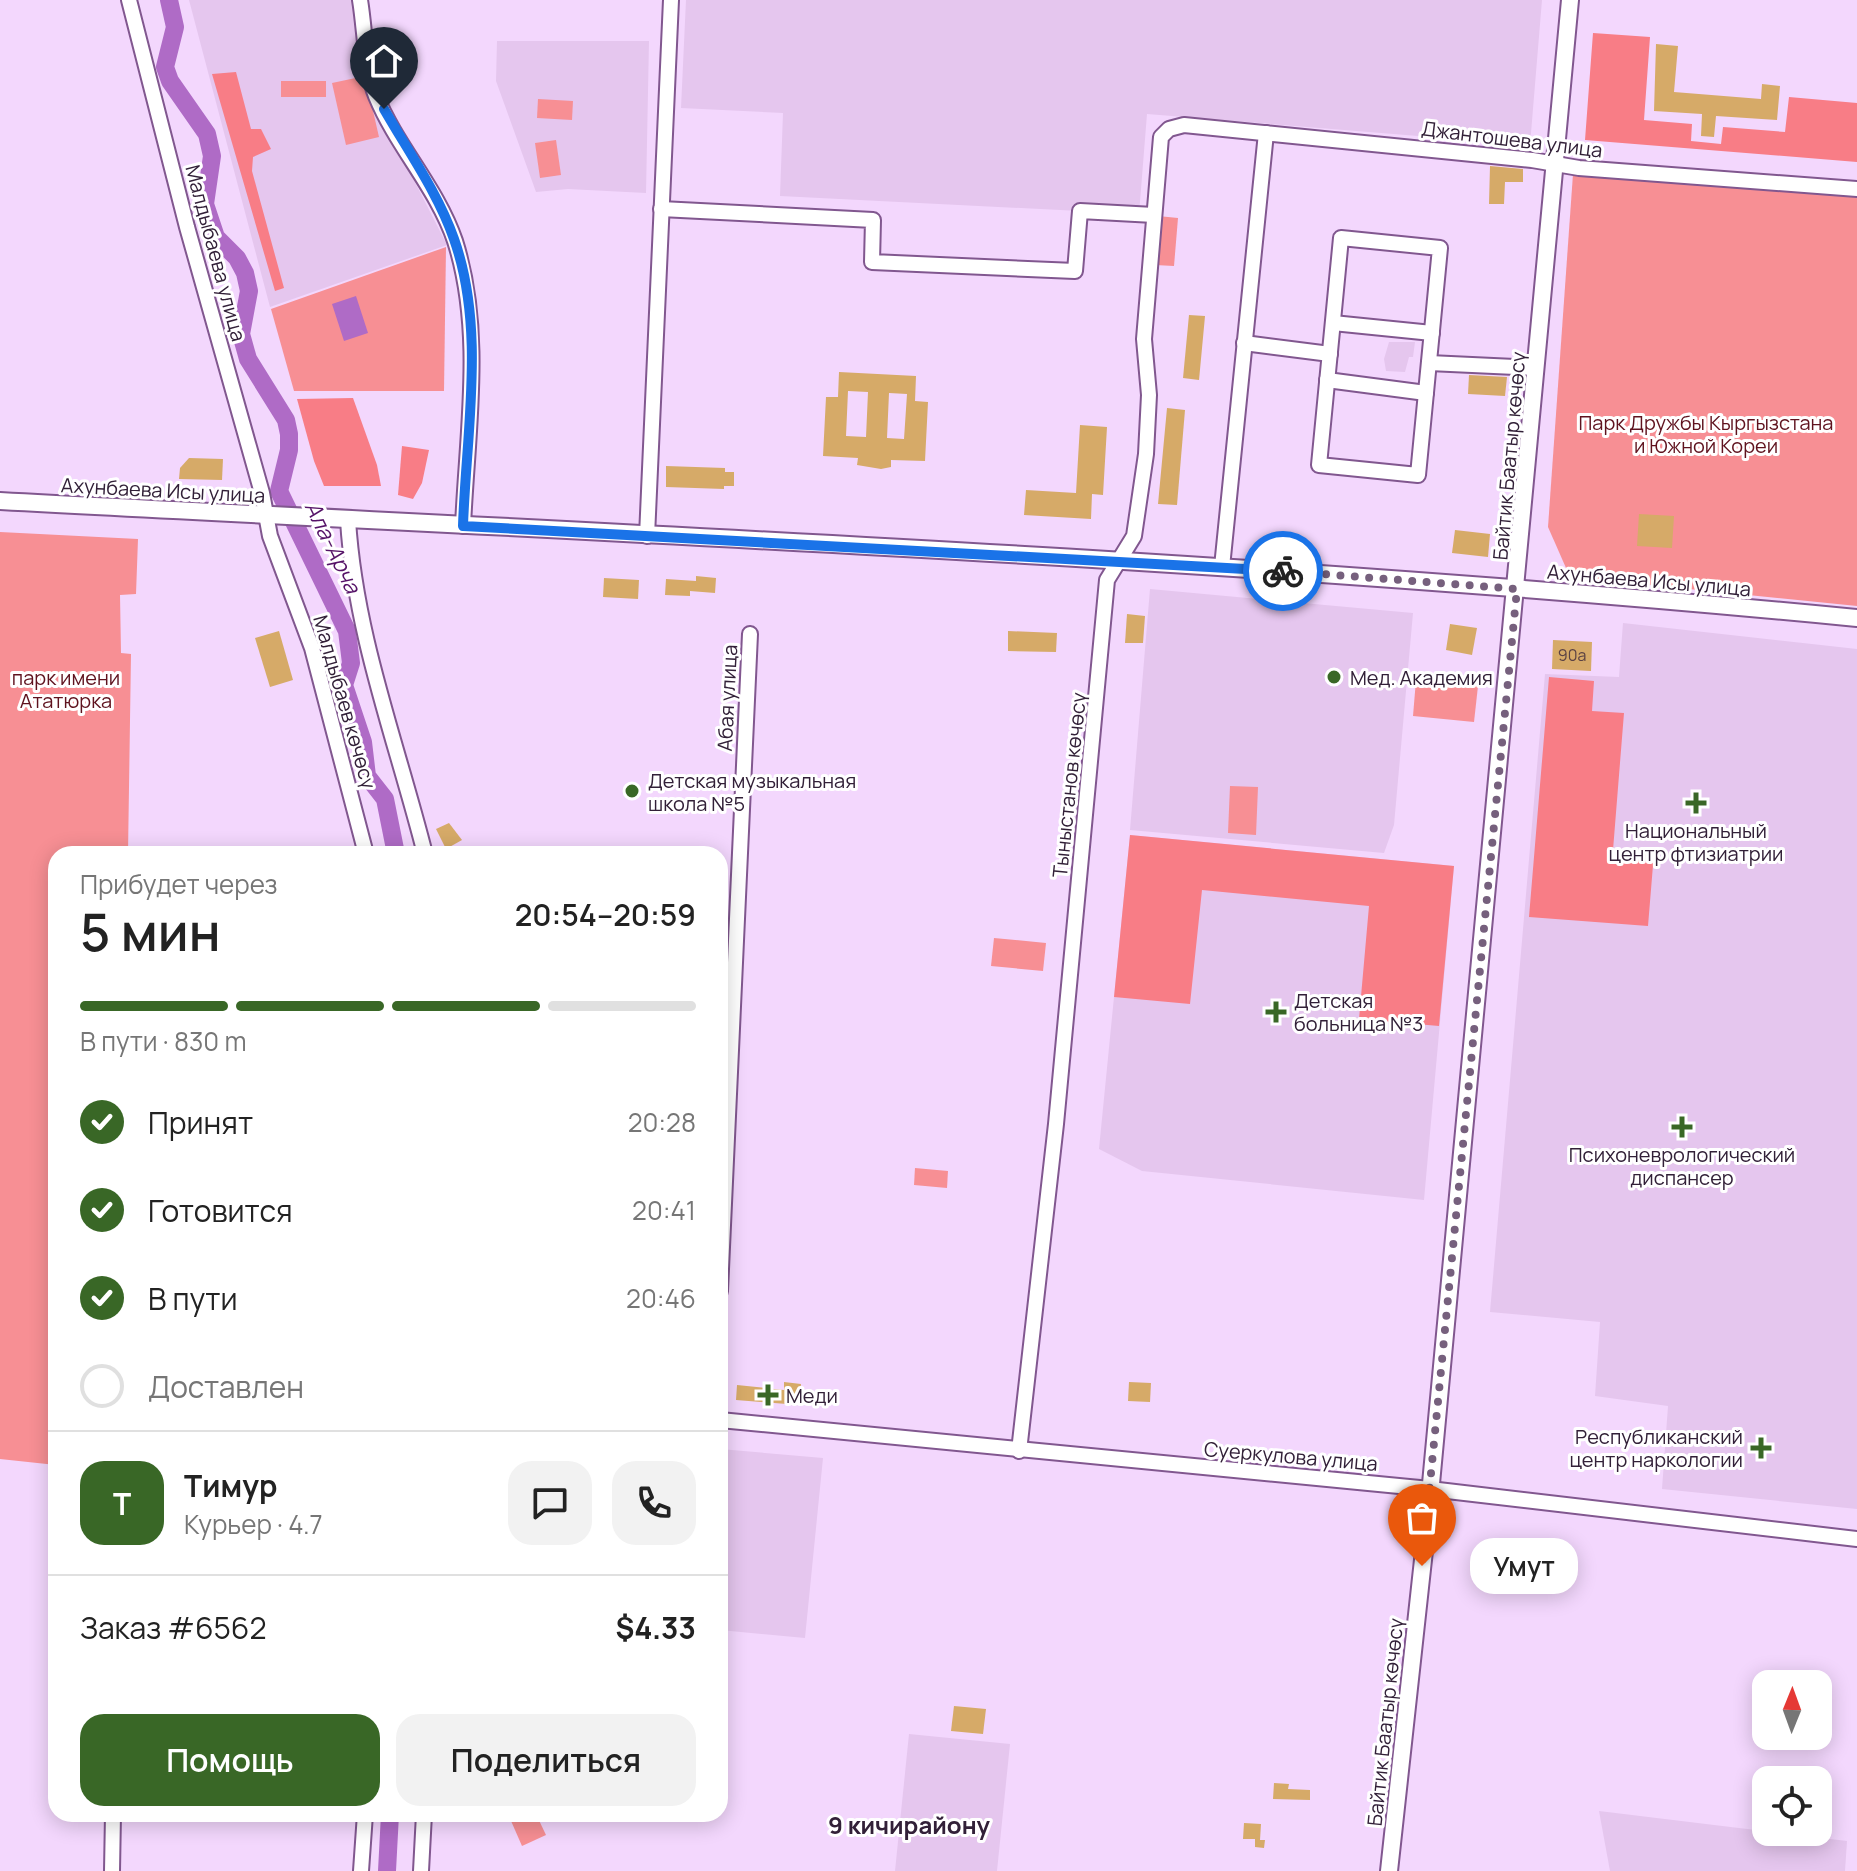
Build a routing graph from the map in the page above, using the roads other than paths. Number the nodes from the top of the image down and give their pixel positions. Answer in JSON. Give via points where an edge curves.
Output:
{"nodes":[{"id":1,"x":129,"y":0,"type":"edge"},
{"id":2,"x":360,"y":0,"type":"edge"},
{"id":3,"x":671,"y":0,"type":"edge"},
{"id":4,"x":1570,"y":0,"type":"edge"},
{"id":5,"x":1165,"y":132,"type":"joint"},
{"id":6,"x":1266,"y":133,"type":"junction"},
{"id":7,"x":1555,"y":164,"type":"junction"},
{"id":8,"x":1857,"y":189,"type":"edge"},
{"id":9,"x":661,"y":209,"type":"junction"},
{"id":10,"x":1154,"y":215,"type":"junction"},
{"id":11,"x":1333,"y":323,"type":"junction"},
{"id":12,"x":1432,"y":333,"type":"junction"},
{"id":13,"x":1244,"y":343,"type":"junction"},
{"id":14,"x":1330,"y":354,"type":"junction"},
{"id":15,"x":1429,"y":363,"type":"junction"},
{"id":16,"x":1536,"y":368,"type":"junction"},
{"id":17,"x":1327,"y":380,"type":"junction"},
{"id":18,"x":1426,"y":393,"type":"junction"},
{"id":19,"x":0,"y":501,"type":"edge"},
{"id":20,"x":273,"y":516,"type":"junction"},
{"id":21,"x":348,"y":520,"type":"junction"},
{"id":22,"x":463,"y":526,"type":"junction"},
{"id":23,"x":647,"y":536,"type":"junction"},
{"id":24,"x":1117,"y":560,"type":"junction"},
{"id":25,"x":1222,"y":567,"type":"junction"},
{"id":26,"x":1517,"y":589,"type":"junction"},
{"id":27,"x":1857,"y":618,"type":"edge"},
{"id":28,"x":750,"y":634,"type":"dead end"},
{"id":29,"x":364,"y":846,"type":"edge"},
{"id":30,"x":423,"y":846,"type":"edge"},
{"id":31,"x":728,"y":1116,"type":"edge"},
{"id":32,"x":728,"y":1421,"type":"edge"},
{"id":33,"x":1019,"y":1451,"type":"junction"},
{"id":34,"x":1430,"y":1489,"type":"junction"},
{"id":35,"x":1857,"y":1539,"type":"edge"},
{"id":36,"x":113,"y":1822,"type":"edge"},
{"id":37,"x":364,"y":1822,"type":"edge"},
{"id":38,"x":424,"y":1822,"type":"edge"},
{"id":39,"x":112,"y":1871,"type":"edge"},
{"id":40,"x":361,"y":1871,"type":"edge"},
{"id":41,"x":421,"y":1871,"type":"edge"},
{"id":42,"x":1389,"y":1871,"type":"edge"}],
"edges":[{"from":1,"to":20,"type":"street","name":"Малдыбаева улица"},
{"from":2,"to":22,"type":"street","via":[[375,95],[454,238],[469,300]]},
{"from":3,"to":9,"type":"street"},
{"from":4,"to":7,"type":"main road","name":"Байтик Баатыр көчөсү"},
{"from":5,"to":6,"type":"street","name":"Джантошева улица","via":[[1184,125]]},
{"from":5,"to":10,"type":"street","name":"Тыныстанов көчөсү","via":[[1159,142]]},
{"from":6,"to":7,"type":"street","name":"Джантошева улица"},
{"from":6,"to":13,"type":"street"},
{"from":7,"to":8,"type":"street","name":"Джантошева улица"},
{"from":7,"to":16,"type":"main road","name":"Байтик Баатыр көчөсү"},
{"from":9,"to":10,"type":"street","via":[[873,220],[872,262],[1075,271],[1080,211]]},
{"from":9,"to":23,"type":"street"},
{"from":10,"to":24,"type":"street","name":"Тыныстанов көчөсү","via":[[1144,339],[1146,454],[1134,536]]},
{"from":11,"to":12,"type":"street"},
{"from":11,"to":12,"type":"street","via":[[1341,238],[1440,248]]},
{"from":11,"to":14,"type":"street"},
{"from":12,"to":15,"type":"street"},
{"from":13,"to":14,"type":"street"},
{"from":13,"to":25,"type":"street"},
{"from":14,"to":17,"type":"street"},
{"from":15,"to":16,"type":"street"},
{"from":15,"to":18,"type":"street"},
{"from":16,"to":26,"type":"main road","name":"Байтик Баатыр көчөсү"},
{"from":17,"to":18,"type":"street"},
{"from":17,"to":18,"type":"street","via":[[1319,465],[1418,475]]},
{"from":19,"to":20,"type":"main road","name":"Ахунбаева Исы улица"},
{"from":20,"to":21,"type":"main road","name":"Ахунбаева Исы улица"},
{"from":20,"to":29,"type":"street","name":"Малдыбаев көчөсү","via":[[270,536],[312,648]]},
{"from":21,"to":22,"type":"main road","name":"Ахунбаева Исы улица"},
{"from":21,"to":30,"type":"street","name":"Малдыбаев көчөсү","via":[[362,627]]},
{"from":22,"to":23,"type":"main road","name":"Ахунбаева Исы улица"},
{"from":23,"to":24,"type":"main road","name":"Ахунбаева Исы улица"},
{"from":24,"to":25,"type":"main road","name":"Ахунбаева Исы улица"},
{"from":24,"to":33,"type":"street","name":"Тыныстанов көчөсү","via":[[1107,580]]},
{"from":25,"to":26,"type":"main road","name":"Ахунбаева Исы улица"},
{"from":26,"to":27,"type":"main road","name":"Ахунбаева Исы улица"},
{"from":26,"to":34,"type":"main road","name":"Байтик Баатыр көчөсү"},
{"from":28,"to":31,"type":"street","name":"Абая улица"},
{"from":32,"to":33,"type":"street","name":"Суеркулова улица"},
{"from":33,"to":34,"type":"street","name":"Суеркулова улица"},
{"from":34,"to":35,"type":"street","name":"Суеркулова улица"},
{"from":34,"to":42,"type":"main road","name":"Байтик Баатыр көчөсү"},
{"from":36,"to":39,"type":"street"},
{"from":37,"to":40,"type":"street"},
{"from":38,"to":41,"type":"street"}]}
